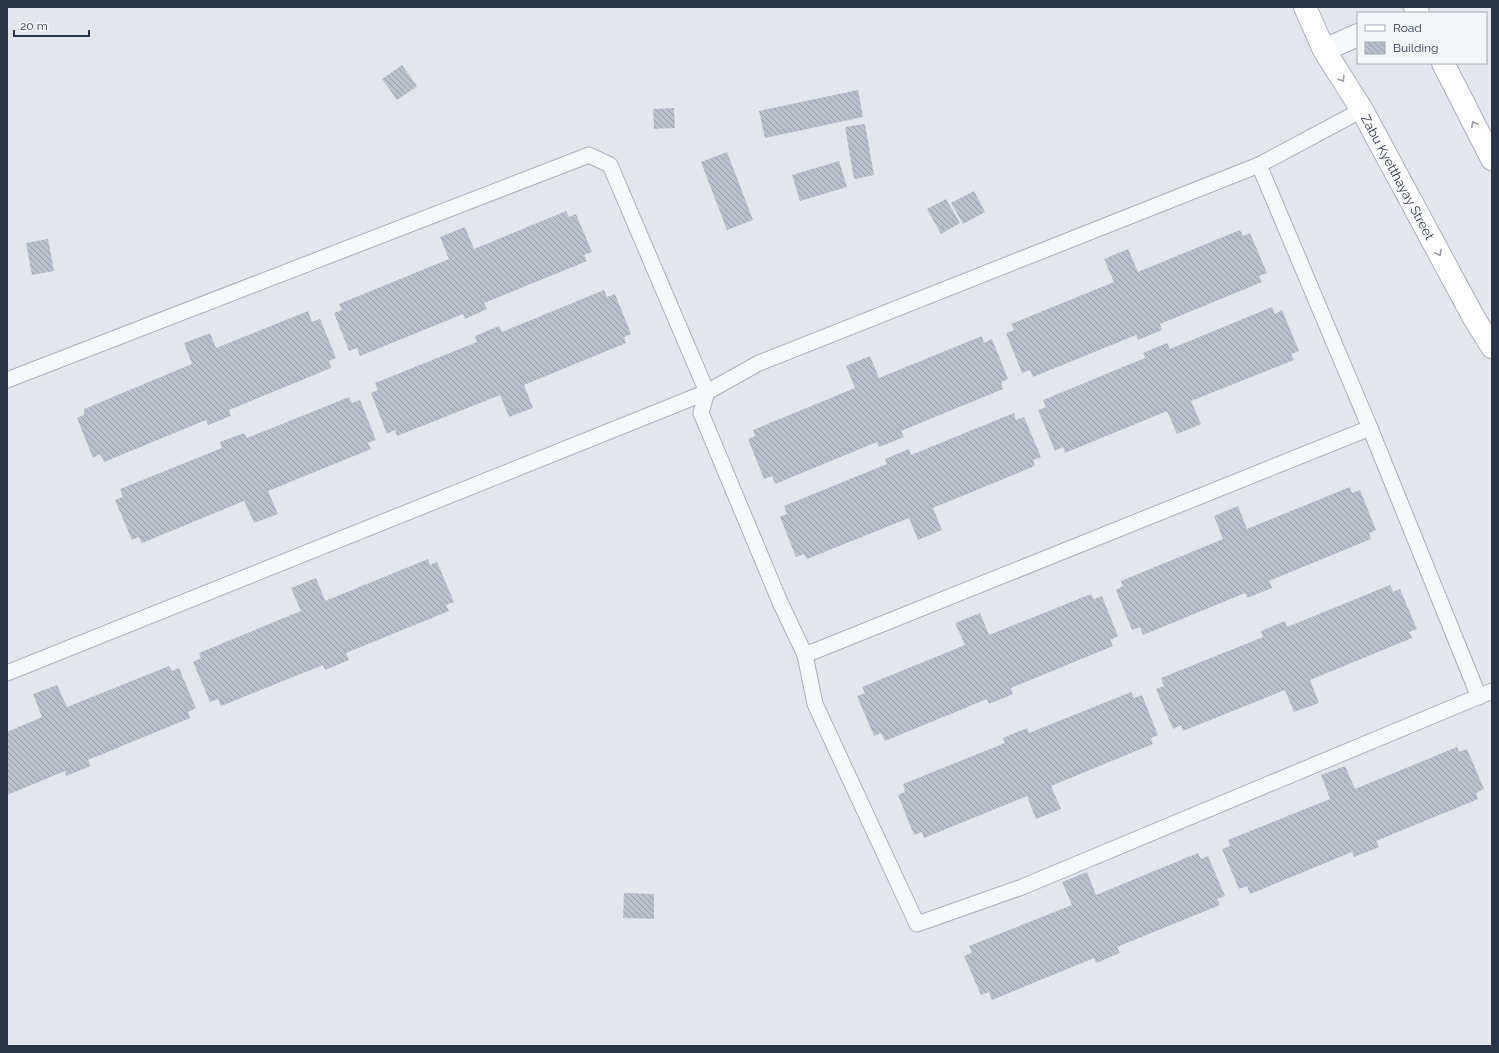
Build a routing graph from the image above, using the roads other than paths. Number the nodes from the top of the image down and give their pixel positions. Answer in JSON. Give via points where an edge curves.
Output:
{"nodes":[{"id":1,"x":1305,"y":7,"type":"edge"},
{"id":2,"x":1357,"y":35,"type":"edge"},
{"id":3,"x":1324,"y":50,"type":"junction"},
{"id":4,"x":1444,"y":64,"type":"edge"},
{"id":5,"x":1362,"y":110,"type":"junction"},
{"id":6,"x":1492,"y":159,"type":"edge"},
{"id":7,"x":1259,"y":165,"type":"junction"},
{"id":8,"x":1492,"y":347,"type":"edge"},
{"id":9,"x":7,"y":380,"type":"edge"},
{"id":10,"x":707,"y":392,"type":"junction"},
{"id":11,"x":1370,"y":428,"type":"junction"},
{"id":12,"x":805,"y":655,"type":"junction"},
{"id":13,"x":7,"y":673,"type":"edge"},
{"id":14,"x":1486,"y":694,"type":"edge"}],
"edges":[{"from":1,"to":3,"type":"main road","name":"Zabu Kyetthayay Street"},
{"from":2,"to":3,"type":"street"},
{"from":3,"to":5,"type":"main road","name":"Zabu Kyetthayay Street","one_way":true},
{"from":6,"to":4,"type":"main road","one_way":true},
{"from":5,"to":7,"type":"lane"},
{"from":5,"to":8,"type":"main road","name":"Zabu Kyetthayay Street","one_way":true},
{"from":7,"to":10,"type":"lane","via":[[759,363]]},
{"from":7,"to":11,"type":"lane"},
{"from":9,"to":10,"type":"lane","via":[[589,155],[610,164]]},
{"from":10,"to":12,"type":"lane","via":[[700,412]]},
{"from":10,"to":13,"type":"lane"},
{"from":11,"to":12,"type":"lane"},
{"from":11,"to":14,"type":"lane"},
{"from":12,"to":14,"type":"lane","via":[[815,704],[917,924],[1022,887]]}]}
